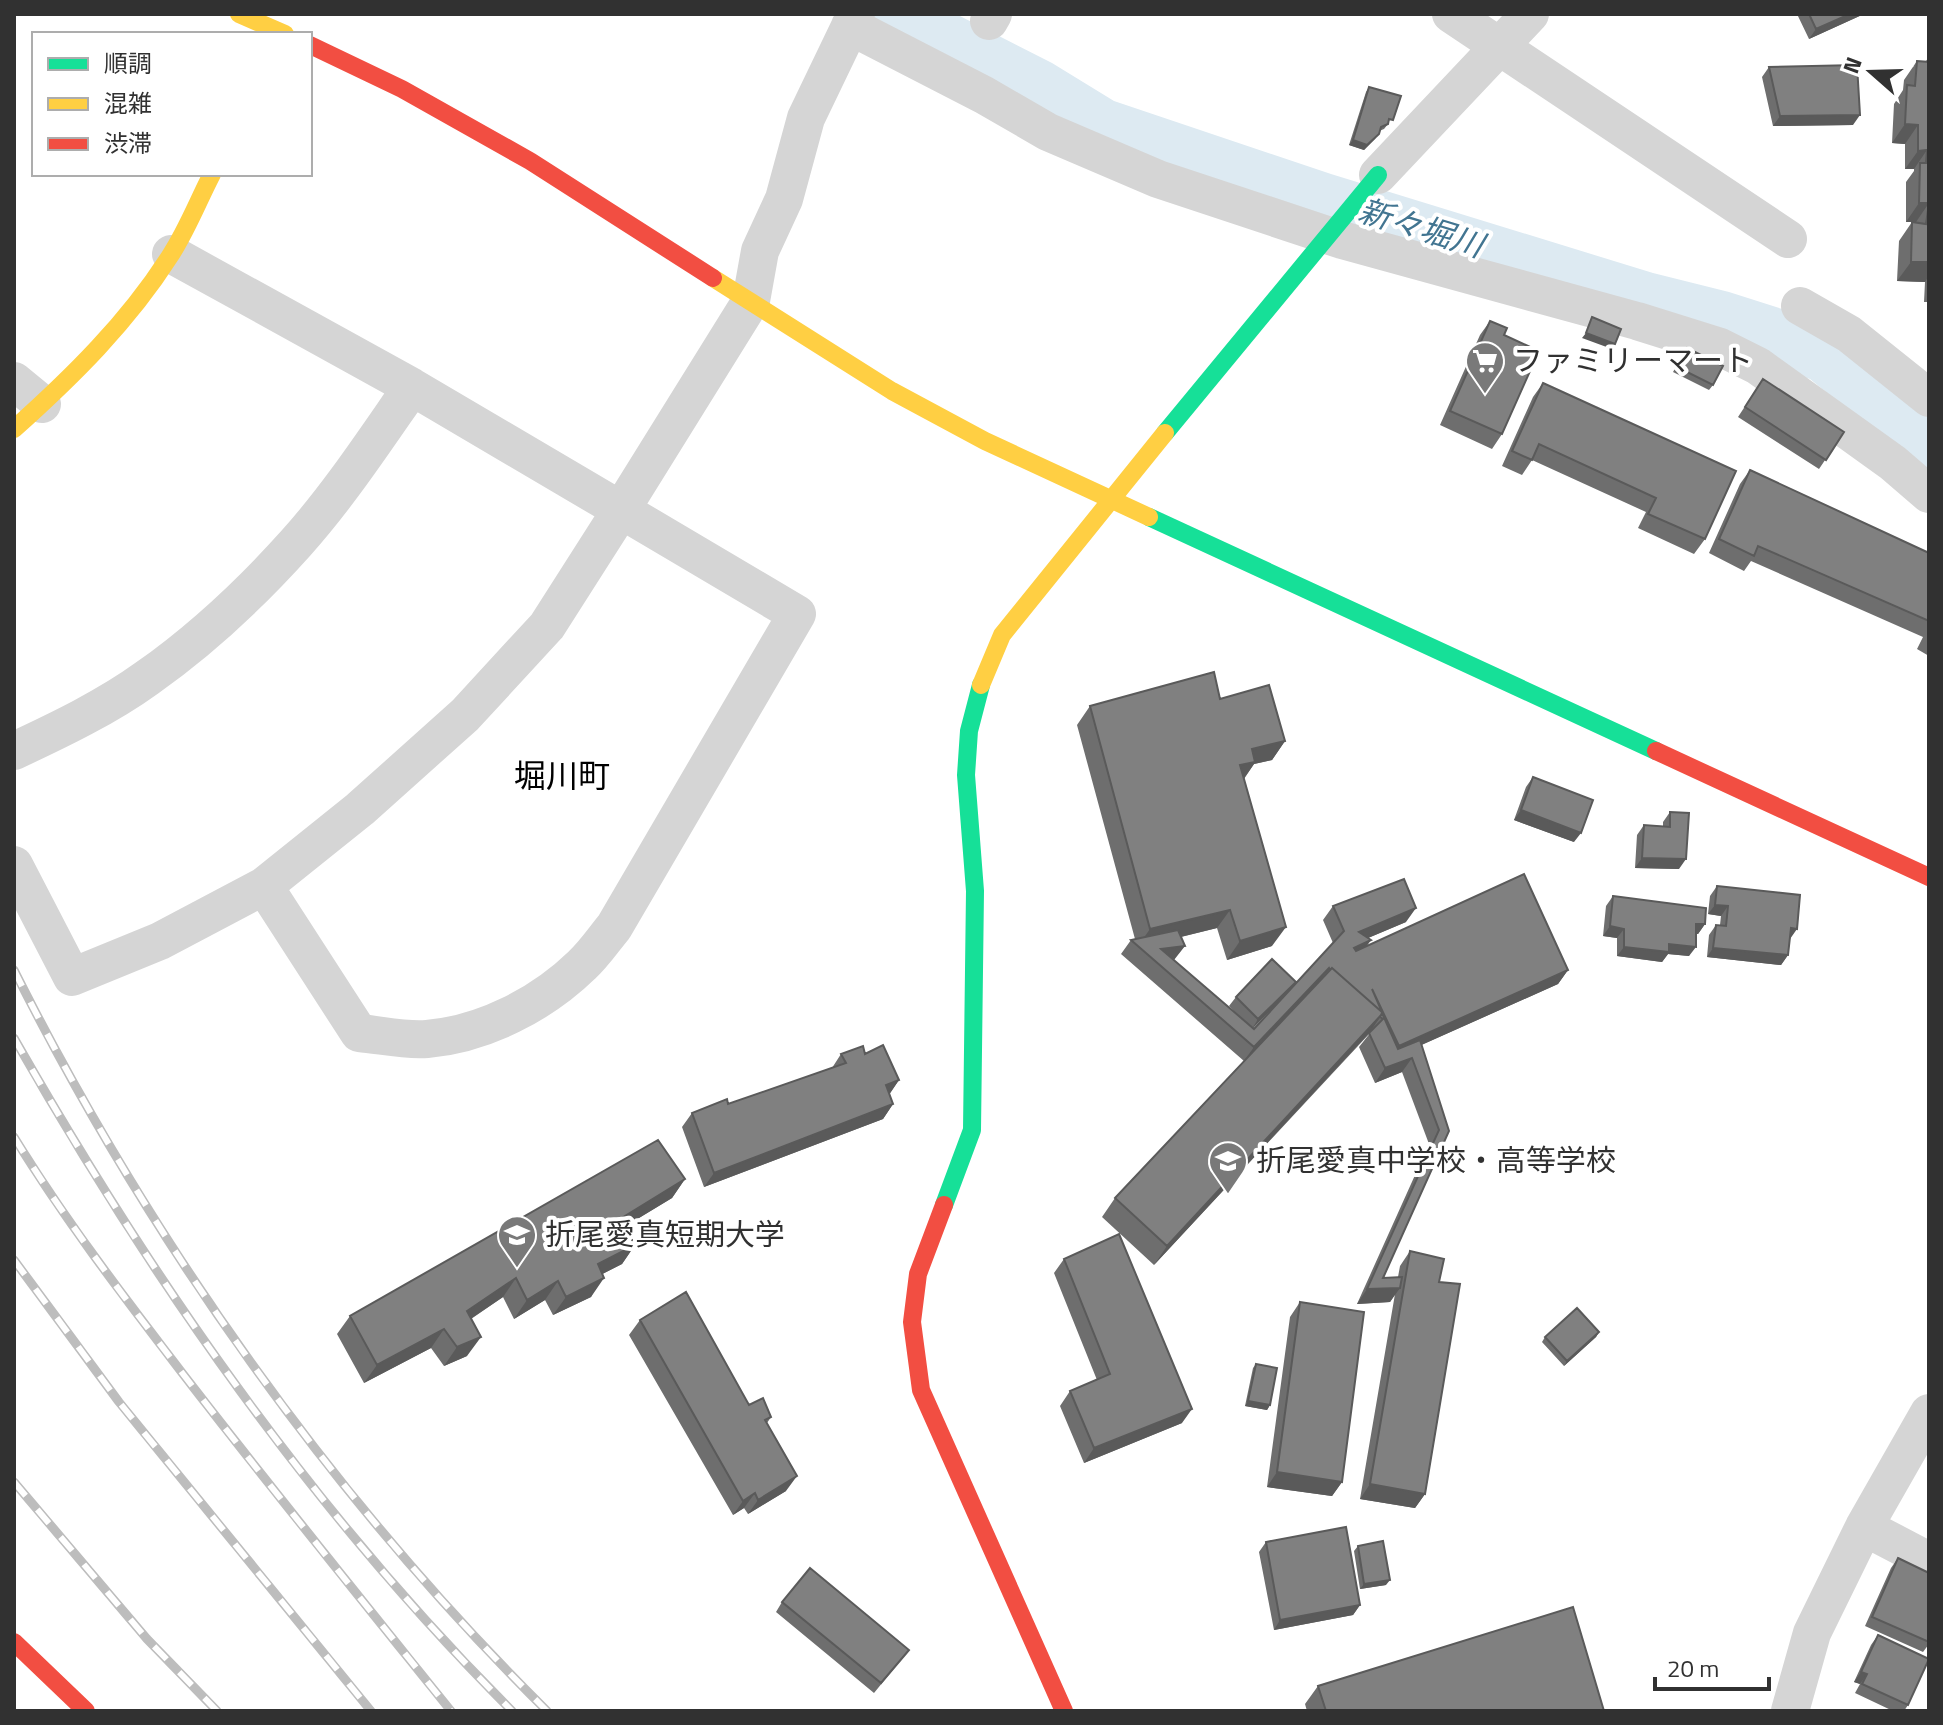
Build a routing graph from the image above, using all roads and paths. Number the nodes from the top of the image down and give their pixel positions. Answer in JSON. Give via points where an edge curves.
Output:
{"nodes":[{"id":1,"x":239,"y":14,"type":"edge"},
{"id":2,"x":1451,"y":14,"type":"edge"},
{"id":3,"x":1530,"y":14,"type":"edge"},
{"id":4,"x":854,"y":19,"type":"edge"},
{"id":5,"x":279,"y":32,"type":"edge"},
{"id":6,"x":1499,"y":45,"type":"junction"},
{"id":7,"x":312,"y":46,"type":"edge"},
{"id":8,"x":211,"y":176,"type":"edge"},
{"id":9,"x":1374,"y":179,"type":"joint"},
{"id":10,"x":1332,"y":231,"type":"junction"},
{"id":11,"x":1788,"y":239,"type":"dead end"},
{"id":12,"x":171,"y":254,"type":"junction"},
{"id":13,"x":751,"y":301,"type":"junction"},
{"id":14,"x":1800,"y":306,"type":"dead end"},
{"id":15,"x":412,"y":387,"type":"junction"},
{"id":16,"x":28,"y":393,"type":"edge"},
{"id":17,"x":1929,"y":398,"type":"edge"},
{"id":18,"x":14,"y":429,"type":"edge"},
{"id":19,"x":1929,"y":494,"type":"edge"},
{"id":20,"x":1111,"y":499,"type":"junction"},
{"id":21,"x":621,"y":510,"type":"junction"},
{"id":22,"x":14,"y":751,"type":"edge"},
{"id":23,"x":14,"y":865,"type":"edge"},
{"id":24,"x":1929,"y":877,"type":"edge"},
{"id":25,"x":264,"y":886,"type":"junction"},
{"id":26,"x":1929,"y":1413,"type":"edge"},
{"id":27,"x":1864,"y":1527,"type":"junction"},
{"id":28,"x":1929,"y":1561,"type":"edge"},
{"id":29,"x":14,"y":1642,"type":"edge"},
{"id":30,"x":86,"y":1711,"type":"edge"},
{"id":31,"x":1064,"y":1711,"type":"edge"},
{"id":32,"x":1790,"y":1711,"type":"edge"}],
"edges":[{"from":1,"to":5,"type":"main road"},
{"from":2,"to":6,"type":"street"},
{"from":3,"to":6,"type":"street"},
{"from":4,"to":10,"type":"street","via":[[1091,152],[1158,179]]},
{"from":4,"to":13,"type":"street","via":[[806,118],[784,199],[760,251]]},
{"from":6,"to":9,"type":"street"},
{"from":6,"to":11,"type":"street"},
{"from":7,"to":13,"type":"main road","via":[[530,161]]},
{"from":8,"to":12,"type":"main road"},
{"from":9,"to":10,"type":"main road"},
{"from":10,"to":19,"type":"street","via":[[1720,347],[1758,366]]},
{"from":10,"to":20,"type":"main road"},
{"from":12,"to":15,"type":"street"},
{"from":12,"to":16,"type":"main road","via":[[101,347]]},
{"from":13,"to":20,"type":"main road","via":[[892,391]]},
{"from":13,"to":21,"type":"street"},
{"from":14,"to":17,"type":"street","via":[[1849,334]]},
{"from":15,"to":21,"type":"street"},
{"from":15,"to":22,"type":"street","via":[[297,542],[232,608],[147,678]]},
{"from":16,"to":18,"type":"main road"},
{"from":20,"to":24,"type":"main road"},
{"from":20,"to":31,"type":"main road","via":[[1002,635],[980,686],[969,731],[966,775],[975,891],[972,1130],[918,1274],[912,1322],[921,1390]]},
{"from":21,"to":25,"type":"street","via":[[547,626],[465,715]]},
{"from":21,"to":25,"type":"street","via":[[797,614],[614,927],[583,964],[542,998],[468,1030],[426,1039],[359,1033]]},
{"from":23,"to":25,"type":"street","via":[[72,977],[160,941]]},
{"from":26,"to":27,"type":"street"},
{"from":27,"to":28,"type":"street"},
{"from":27,"to":32,"type":"street","via":[[1812,1633]]},
{"from":29,"to":30,"type":"main road"}]}
